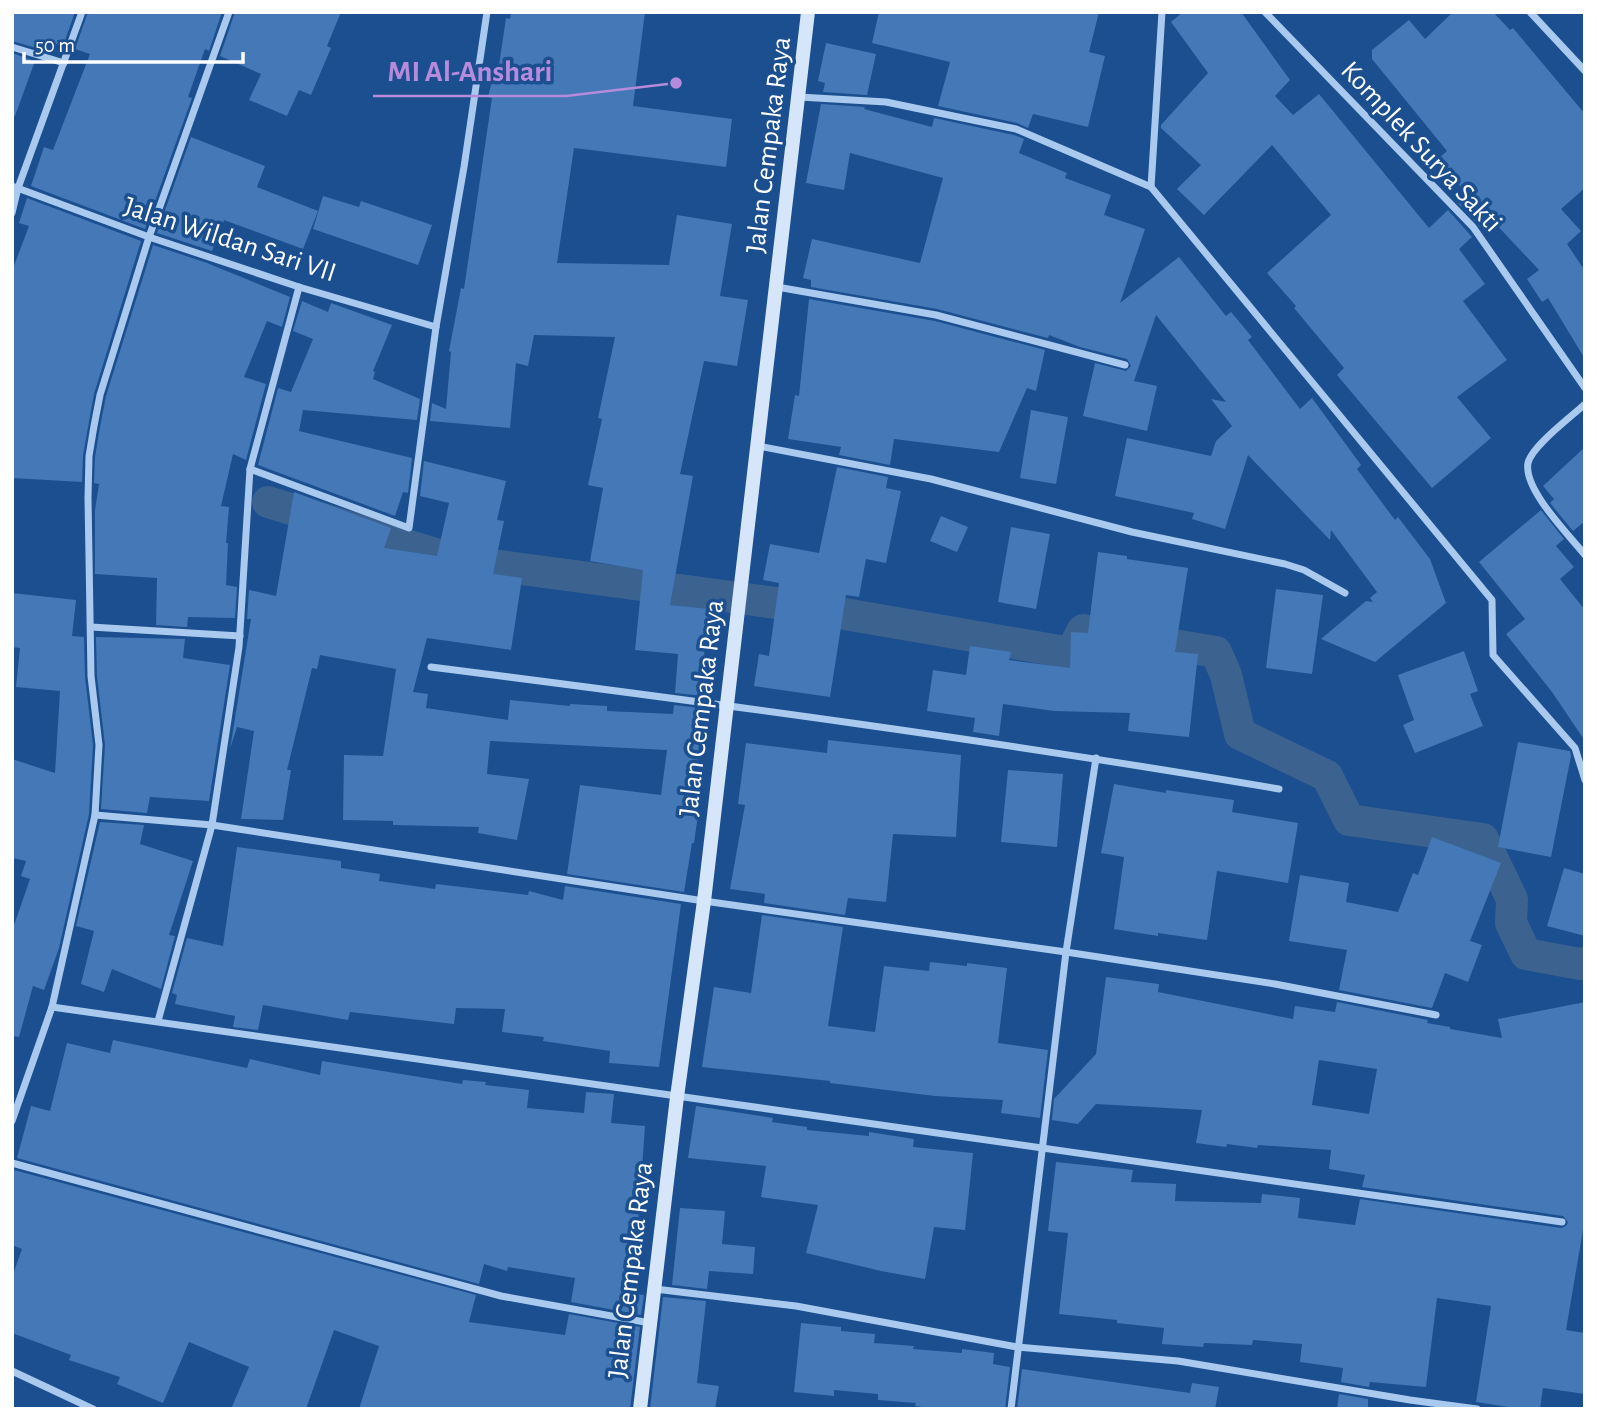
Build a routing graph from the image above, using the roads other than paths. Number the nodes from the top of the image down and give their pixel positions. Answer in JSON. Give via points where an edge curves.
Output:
{"nodes":[{"id":1,"x":82,"y":12,"type":"edge"},
{"id":2,"x":229,"y":12,"type":"edge"},
{"id":3,"x":487,"y":12,"type":"edge"},
{"id":4,"x":808,"y":12,"type":"edge"},
{"id":5,"x":1163,"y":12,"type":"edge"},
{"id":6,"x":1265,"y":12,"type":"edge"},
{"id":7,"x":1530,"y":12,"type":"edge"},
{"id":8,"x":12,"y":47,"type":"edge"},
{"id":9,"x":64,"y":63,"type":"junction"},
{"id":10,"x":1585,"y":71,"type":"edge"},
{"id":11,"x":799,"y":97,"type":"junction"},
{"id":12,"x":15,"y":187,"type":"edge"},
{"id":13,"x":1151,"y":187,"type":"junction"},
{"id":14,"x":12,"y":213,"type":"edge"},
{"id":15,"x":149,"y":237,"type":"junction"},
{"id":16,"x":299,"y":286,"type":"junction"},
{"id":17,"x":777,"y":288,"type":"junction"},
{"id":18,"x":436,"y":327,"type":"junction"},
{"id":19,"x":1125,"y":365,"type":"dead end"},
{"id":20,"x":1585,"y":388,"type":"edge"},
{"id":21,"x":1585,"y":404,"type":"edge"},
{"id":22,"x":758,"y":446,"type":"junction"},
{"id":23,"x":250,"y":469,"type":"junction"},
{"id":24,"x":1585,"y":555,"type":"edge"},
{"id":25,"x":1345,"y":593,"type":"dead end"},
{"id":26,"x":91,"y":627,"type":"junction"},
{"id":27,"x":240,"y":636,"type":"junction"},
{"id":28,"x":431,"y":667,"type":"dead end"},
{"id":29,"x":727,"y":705,"type":"junction"},
{"id":30,"x":1096,"y":758,"type":"junction"},
{"id":31,"x":1585,"y":780,"type":"edge"},
{"id":32,"x":1279,"y":789,"type":"dead end"},
{"id":33,"x":94,"y":815,"type":"junction"},
{"id":34,"x":212,"y":825,"type":"junction"},
{"id":35,"x":704,"y":901,"type":"junction"},
{"id":36,"x":1066,"y":952,"type":"junction"},
{"id":37,"x":52,"y":1007,"type":"junction"},
{"id":38,"x":1436,"y":1015,"type":"dead end"},
{"id":39,"x":158,"y":1021,"type":"junction"},
{"id":40,"x":677,"y":1097,"type":"junction"},
{"id":41,"x":12,"y":1121,"type":"edge"},
{"id":42,"x":1042,"y":1148,"type":"junction"},
{"id":43,"x":12,"y":1163,"type":"edge"},
{"id":44,"x":1562,"y":1222,"type":"dead end"},
{"id":45,"x":654,"y":1289,"type":"junction"},
{"id":46,"x":650,"y":1323,"type":"junction"},
{"id":47,"x":1017,"y":1347,"type":"junction"},
{"id":48,"x":12,"y":1371,"type":"edge"},
{"id":49,"x":93,"y":1409,"type":"edge"},
{"id":50,"x":640,"y":1409,"type":"edge"},
{"id":51,"x":1011,"y":1409,"type":"edge"},
{"id":52,"x":1477,"y":1409,"type":"edge"}],
"edges":[{"from":1,"to":9,"type":"street"},
{"from":2,"to":15,"type":"street"},
{"from":3,"to":18,"type":"street"},
{"from":4,"to":11,"type":"street","name":"Jalan Cempaka Raya"},
{"from":5,"to":13,"type":"street"},
{"from":6,"to":20,"type":"street","name":"Komplek Surya Sakti","via":[[1473,227]]},
{"from":7,"to":10,"type":"street"},
{"from":8,"to":9,"type":"street"},
{"from":9,"to":12,"type":"street"},
{"from":11,"to":13,"type":"street","via":[[886,102],[1016,129]]},
{"from":11,"to":17,"type":"street","name":"Jalan Cempaka Raya"},
{"from":12,"to":14,"type":"street"},
{"from":12,"to":15,"type":"street","name":"Jalan Wildan Sari VII"},
{"from":13,"to":31,"type":"street","via":[[1492,600],[1493,655],[1575,748]]},
{"from":15,"to":16,"type":"street","name":"Jalan Wildan Sari VII"},
{"from":15,"to":26,"type":"street","via":[[100,395],[92,436],[88,498]]},
{"from":16,"to":18,"type":"street","name":"Jalan Wildan Sari VII"},
{"from":16,"to":23,"type":"street"},
{"from":17,"to":19,"type":"street","via":[[936,315]]},
{"from":17,"to":22,"type":"street","name":"Jalan Cempaka Raya"},
{"from":18,"to":23,"type":"street","via":[[409,528]]},
{"from":21,"to":24,"type":"street","via":[[1528,463],[1531,483]]},
{"from":22,"to":25,"type":"street","via":[[931,479],[1132,532],[1285,564]]},
{"from":22,"to":29,"type":"street","name":"Jalan Cempaka Raya"},
{"from":23,"to":27,"type":"street"},
{"from":26,"to":27,"type":"street"},
{"from":26,"to":33,"type":"street","via":[[99,745]]},
{"from":27,"to":34,"type":"street"},
{"from":28,"to":29,"type":"street"},
{"from":29,"to":30,"type":"street"},
{"from":29,"to":35,"type":"street","name":"Jalan Cempaka Raya"},
{"from":30,"to":32,"type":"street"},
{"from":30,"to":36,"type":"street"},
{"from":33,"to":34,"type":"street"},
{"from":33,"to":37,"type":"street"},
{"from":34,"to":35,"type":"street"},
{"from":34,"to":39,"type":"street"},
{"from":35,"to":36,"type":"street"},
{"from":35,"to":40,"type":"street","name":"Jalan Cempaka Raya"},
{"from":36,"to":38,"type":"street","via":[[1275,984]]},
{"from":36,"to":42,"type":"street"},
{"from":37,"to":39,"type":"street"},
{"from":37,"to":41,"type":"street"},
{"from":39,"to":40,"type":"street"},
{"from":40,"to":42,"type":"street"},
{"from":40,"to":45,"type":"street","name":"Jalan Cempaka Raya"},
{"from":42,"to":44,"type":"street"},
{"from":42,"to":47,"type":"street"},
{"from":43,"to":46,"type":"street","via":[[501,1296]]},
{"from":45,"to":46,"type":"street","name":"Jalan Cempaka Raya"},
{"from":45,"to":47,"type":"street","via":[[796,1306]]},
{"from":46,"to":50,"type":"street","name":"Jalan Cempaka Raya"},
{"from":47,"to":51,"type":"street"},
{"from":47,"to":52,"type":"street","via":[[1178,1361]]},
{"from":48,"to":49,"type":"street"}]}
